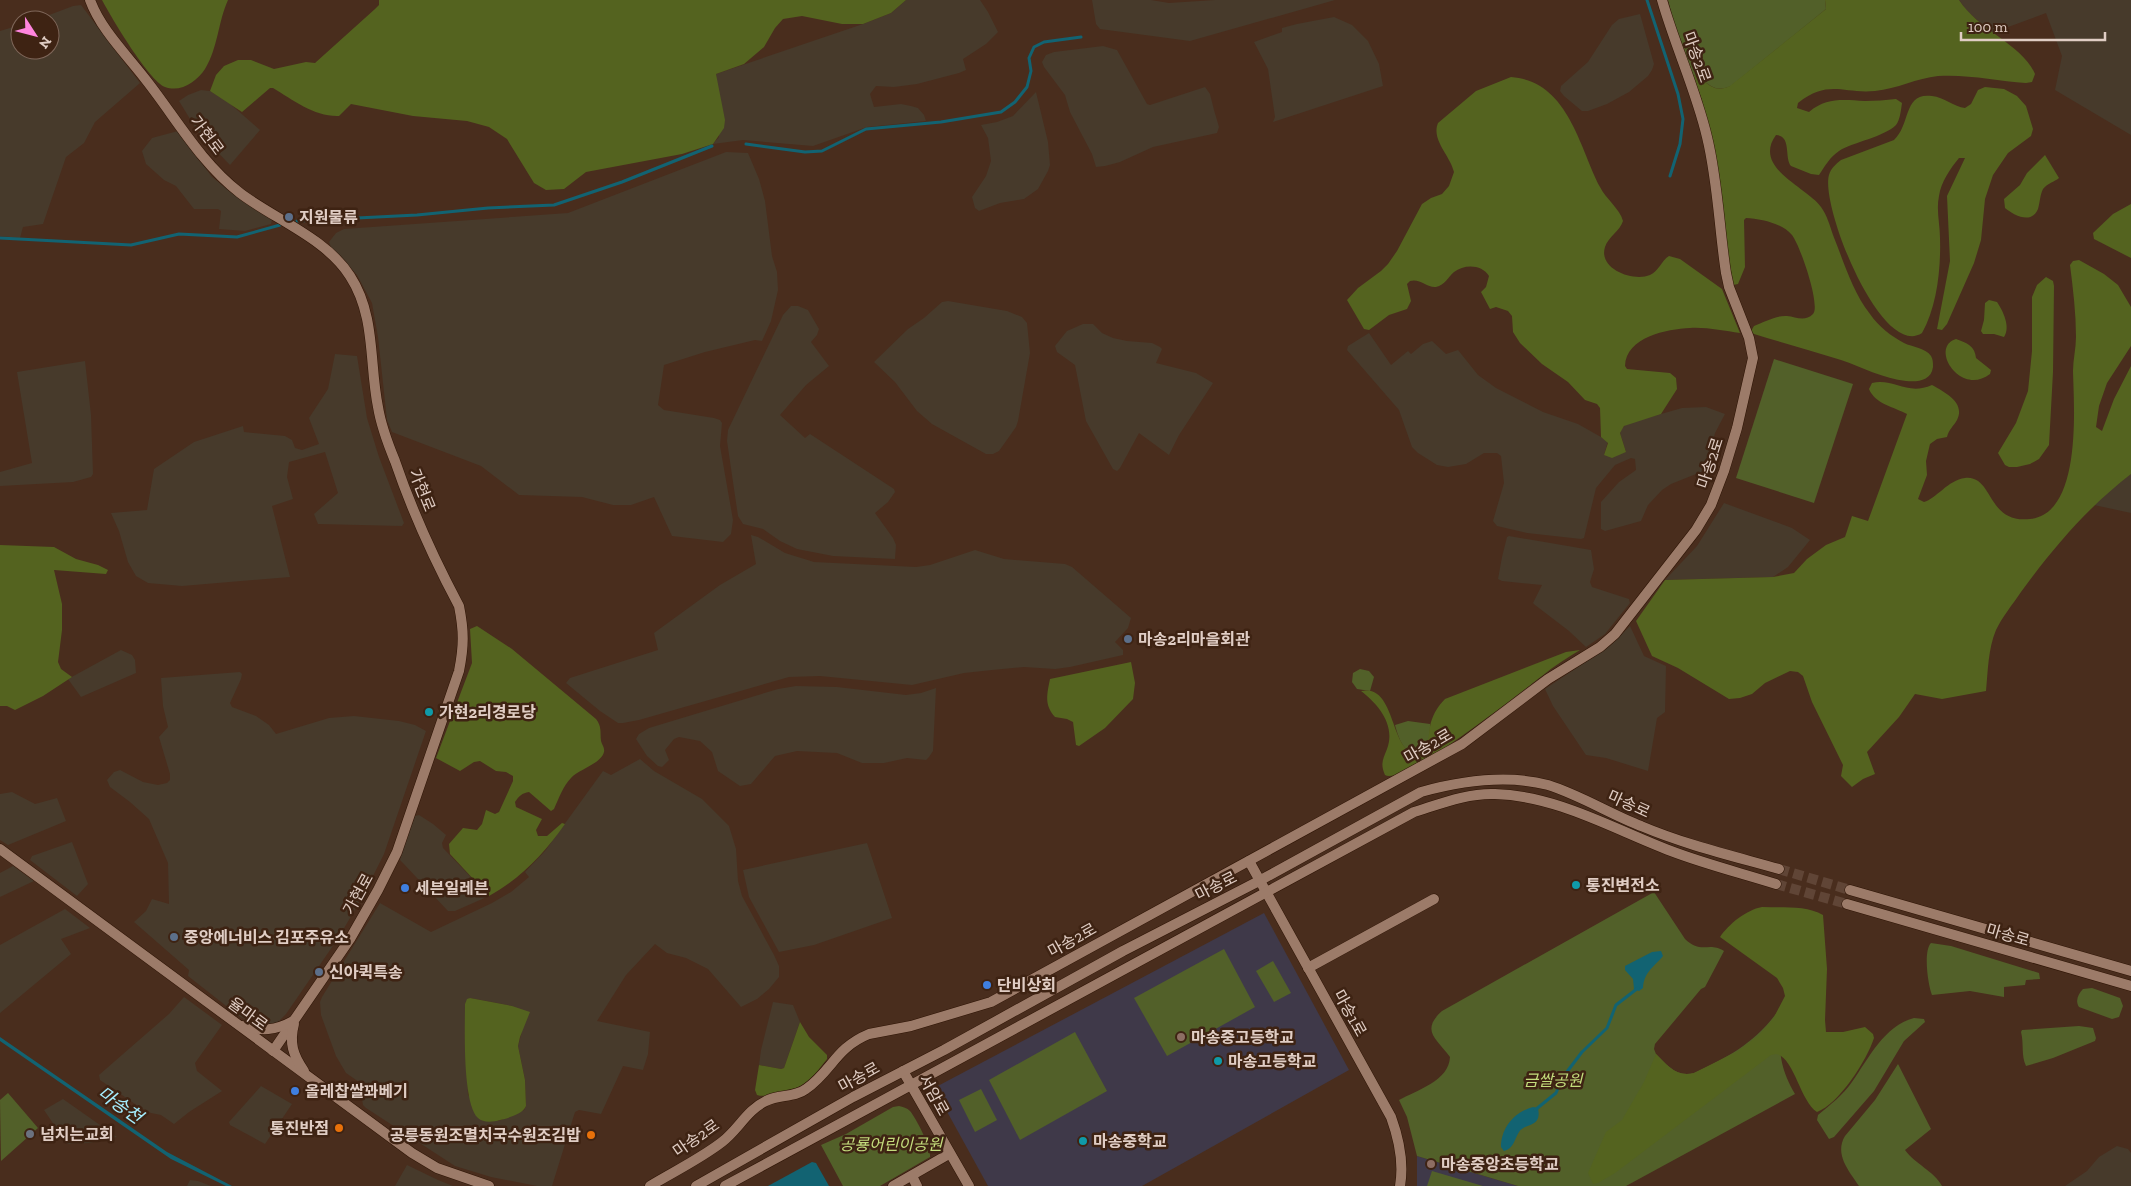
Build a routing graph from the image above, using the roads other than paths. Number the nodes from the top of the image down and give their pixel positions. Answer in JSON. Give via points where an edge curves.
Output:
{"nodes":[{"id":1,"x":90,"y":0,"type":"edge"},
{"id":2,"x":1662,"y":0,"type":"edge"},
{"id":3,"x":0,"y":849,"type":"edge"},
{"id":4,"x":1249,"y":861,"type":"junction"},
{"id":5,"x":1779,"y":869,"type":"tunnel mouth"},
{"id":6,"x":1259,"y":881,"type":"junction"},
{"id":7,"x":1776,"y":884,"type":"tunnel mouth"},
{"id":8,"x":1850,"y":890,"type":"tunnel mouth"},
{"id":9,"x":1266,"y":892,"type":"junction"},
{"id":10,"x":1434,"y":899,"type":"dead end"},
{"id":11,"x":1847,"y":904,"type":"tunnel mouth"},
{"id":12,"x":1308,"y":968,"type":"junction"},
{"id":13,"x":2131,"y":971,"type":"edge"},
{"id":14,"x":2131,"y":986,"type":"edge"},
{"id":15,"x":296,"y":1020,"type":"junction"},
{"id":16,"x":237,"y":1025,"type":"junction"},
{"id":17,"x":273,"y":1051,"type":"junction"},
{"id":18,"x":903,"y":1070,"type":"junction"},
{"id":19,"x":309,"y":1078,"type":"junction"},
{"id":20,"x":911,"y":1084,"type":"junction"},
{"id":21,"x":950,"y":1154,"type":"junction"},
{"id":22,"x":912,"y":1176,"type":"junction"},
{"id":23,"x":489,"y":1186,"type":"edge"},
{"id":24,"x":650,"y":1186,"type":"edge"},
{"id":25,"x":696,"y":1186,"type":"edge"},
{"id":26,"x":725,"y":1186,"type":"edge"},
{"id":27,"x":893,"y":1186,"type":"edge"},
{"id":28,"x":917,"y":1186,"type":"edge"},
{"id":29,"x":969,"y":1186,"type":"edge"},
{"id":30,"x":1400,"y":1186,"type":"edge"}],
"edges":[{"from":1,"to":15,"type":"street","name":"가현로","via":[[111,35],[168,107],[202,157],[241,194],[329,253],[357,286],[369,323],[378,407],[384,432],[408,498],[459,606],[463,624],[464,645],[459,671],[397,852],[350,939]]},
{"from":2,"to":4,"type":"street","name":"마송2로","via":[[1708,139],[1726,273],[1752,348],[1752,366],[1737,428],[1711,505],[1681,551],[1629,619],[1600,647],[1548,679],[1462,744]]},
{"from":3,"to":16,"type":"street","name":"율마로"},
{"from":4,"to":6,"type":"street","name":"마송1로"},
{"from":4,"to":24,"type":"street","name":"마송2로","via":[[991,1002],[856,1040],[806,1089],[796,1095],[767,1100],[751,1111],[723,1142]]},
{"from":5,"to":6,"type":"street","name":"마송로","via":[[1642,827],[1547,785],[1488,780],[1450,784],[1421,792]]},
{"from":6,"to":9,"type":"street","name":"마송1로"},
{"from":6,"to":18,"type":"street","name":"마송로"},
{"from":7,"to":9,"type":"street","name":"마송로","via":[[1673,852],[1538,798],[1494,794],[1454,799],[1414,812]]},
{"from":8,"to":13,"type":"street","name":"마송로"},
{"from":9,"to":12,"type":"street","name":"마송1로"},
{"from":9,"to":20,"type":"street","name":"마송로"},
{"from":10,"to":12,"type":"street"},
{"from":11,"to":14,"type":"street","name":"마송로"},
{"from":12,"to":30,"type":"street","name":"마송1로","via":[[1391,1117],[1401,1154]]},
{"from":15,"to":16,"type":"street","via":[[265,1030]]},
{"from":15,"to":17,"type":"street","name":"가현로"},
{"from":15,"to":19,"type":"street","via":[[291,1046]]},
{"from":16,"to":17,"type":"street","name":"율마로"},
{"from":17,"to":19,"type":"street","name":"율마로"},
{"from":18,"to":20,"type":"street","name":"서암로"},
{"from":18,"to":25,"type":"street","name":"마송로"},
{"from":19,"to":23,"type":"street","name":"율마로","via":[[424,1161]]},
{"from":20,"to":21,"type":"street","name":"서암로"},
{"from":20,"to":26,"type":"street","name":"마송로"},
{"from":21,"to":22,"type":"street"},
{"from":21,"to":29,"type":"street","name":"서암로"},
{"from":22,"to":27,"type":"street"},
{"from":22,"to":28,"type":"street"}]}
